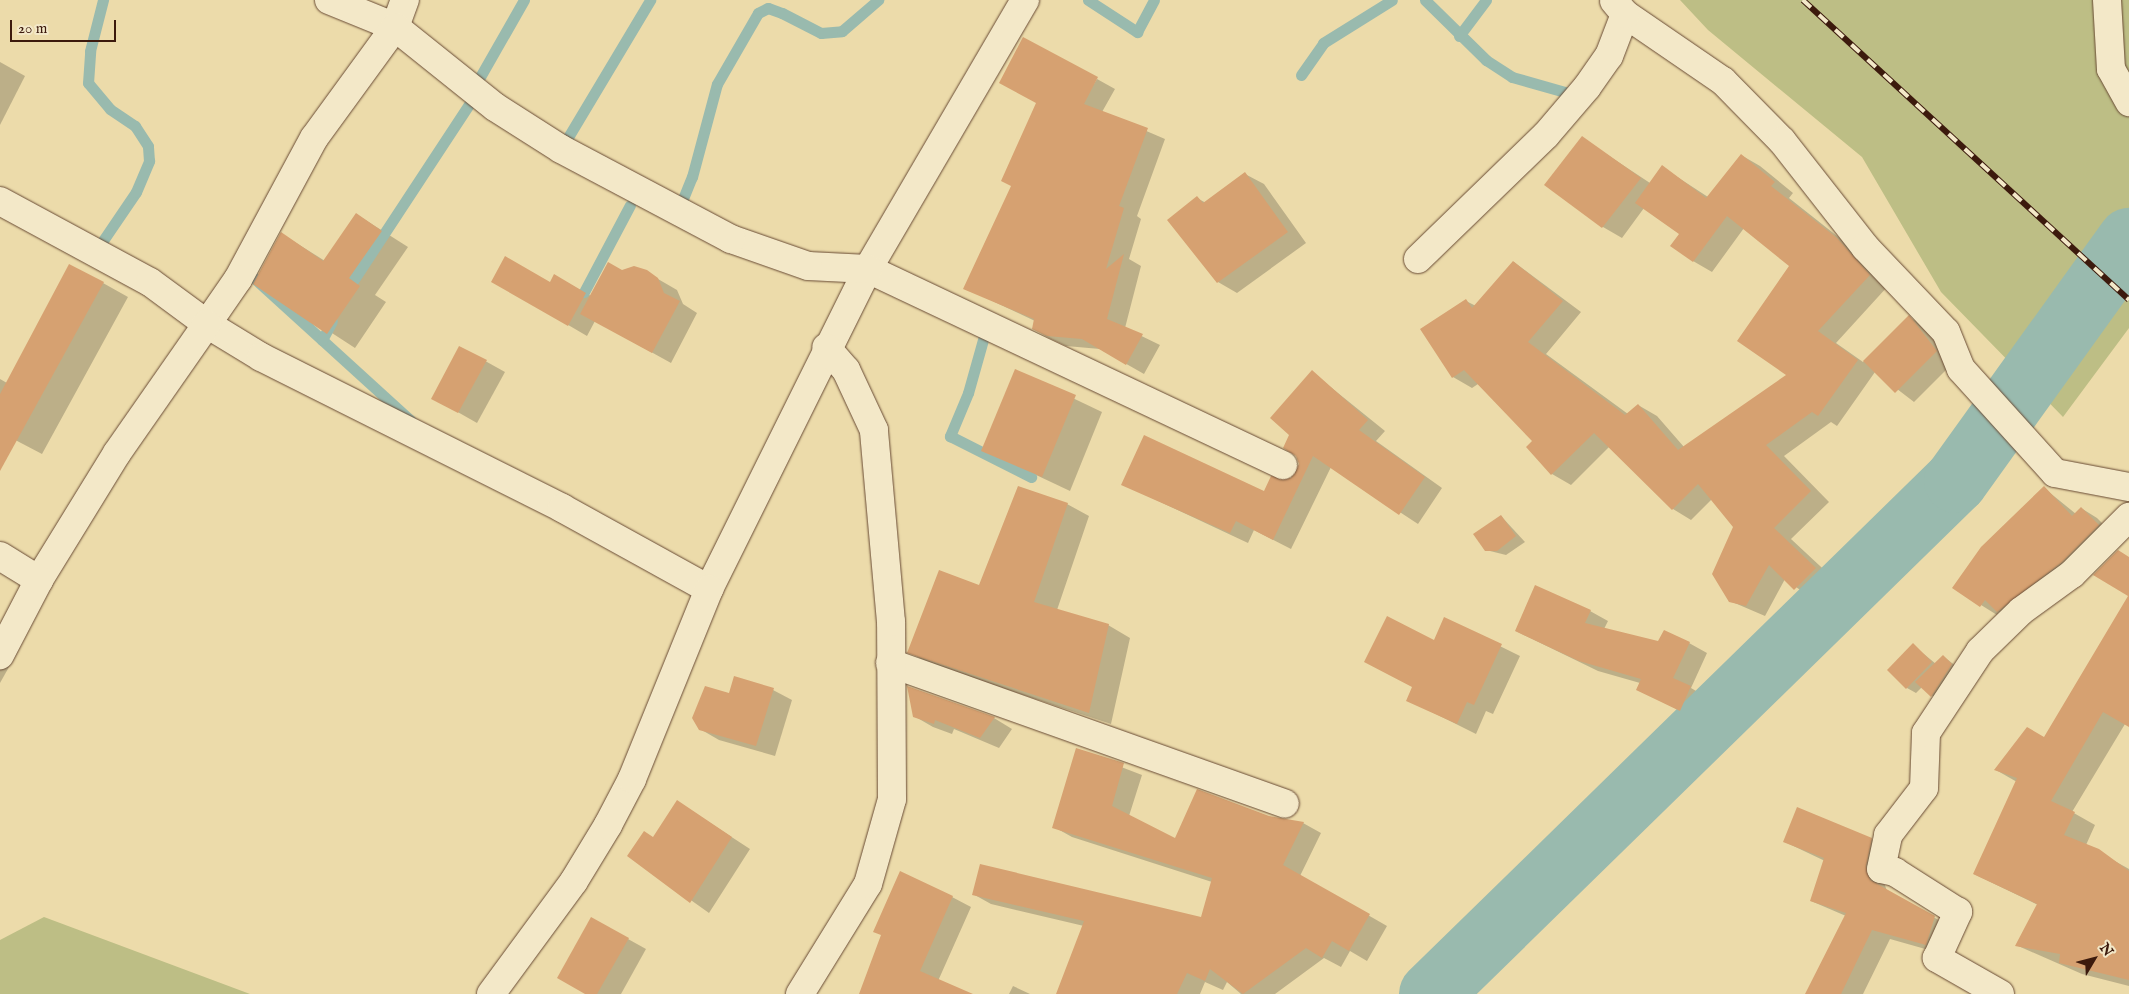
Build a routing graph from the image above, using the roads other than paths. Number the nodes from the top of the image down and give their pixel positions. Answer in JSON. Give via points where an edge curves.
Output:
{"nodes":[{"id":1,"x":329,"y":0,"type":"edge"},
{"id":2,"x":404,"y":0,"type":"edge"},
{"id":3,"x":1025,"y":0,"type":"edge"},
{"id":4,"x":2108,"y":0,"type":"edge"},
{"id":5,"x":1619,"y":7,"type":"edge"},
{"id":6,"x":395,"y":26,"type":"junction"},
{"id":7,"x":2129,"y":102,"type":"edge"},
{"id":8,"x":0,"y":201,"type":"edge"},
{"id":9,"x":1418,"y":259,"type":"dead end"},
{"id":10,"x":868,"y":269,"type":"junction"},
{"id":11,"x":207,"y":324,"type":"junction"},
{"id":12,"x":826,"y":347,"type":"junction"},
{"id":13,"x":1283,"y":465,"type":"dead end"},
{"id":14,"x":2129,"y":487,"type":"edge"},
{"id":15,"x":2129,"y":517,"type":"edge"},
{"id":16,"x":0,"y":556,"type":"edge"},
{"id":17,"x":39,"y":580,"type":"junction"},
{"id":18,"x":709,"y":589,"type":"junction"},
{"id":19,"x":0,"y":655,"type":"edge"},
{"id":20,"x":890,"y":663,"type":"junction"},
{"id":21,"x":1285,"y":804,"type":"dead end"},
{"id":22,"x":803,"y":993,"type":"edge"},
{"id":23,"x":491,"y":994,"type":"edge"},
{"id":24,"x":2000,"y":994,"type":"edge"}],
"edges":[{"from":1,"to":6,"type":"street"},
{"from":2,"to":6,"type":"street"},
{"from":3,"to":10,"type":"street"},
{"from":4,"to":7,"type":"street","via":[[2111,69]]},
{"from":5,"to":9,"type":"street","via":[[1609,56],[1566,114]]},
{"from":5,"to":14,"type":"street","via":[[1723,82],[1782,140],[1865,247],[1946,332],[1961,369],[2055,473]]},
{"from":6,"to":10,"type":"street","via":[[496,107],[561,149],[731,239],[808,266]]},
{"from":6,"to":11,"type":"street","via":[[314,138],[260,240]]},
{"from":8,"to":11,"type":"street","via":[[150,282]]},
{"from":10,"to":12,"type":"street"},
{"from":10,"to":13,"type":"street"},
{"from":11,"to":17,"type":"street","via":[[118,453]]},
{"from":11,"to":18,"type":"street","via":[[261,357],[562,508]]},
{"from":12,"to":18,"type":"street"},
{"from":12,"to":20,"type":"street","via":[[846,370],[874,430],[888,567]]},
{"from":15,"to":24,"type":"street","via":[[2072,574],[2021,611],[1980,650],[1926,733],[1924,788],[1888,835],[1881,869],[1895,872],[1958,912],[1938,958]]},
{"from":16,"to":17,"type":"street"},
{"from":17,"to":19,"type":"street"},
{"from":18,"to":23,"type":"street","via":[[632,779],[608,825],[574,881]]},
{"from":20,"to":21,"type":"street"},
{"from":20,"to":22,"type":"street","via":[[892,799],[885,836],[851,917]]}]}
